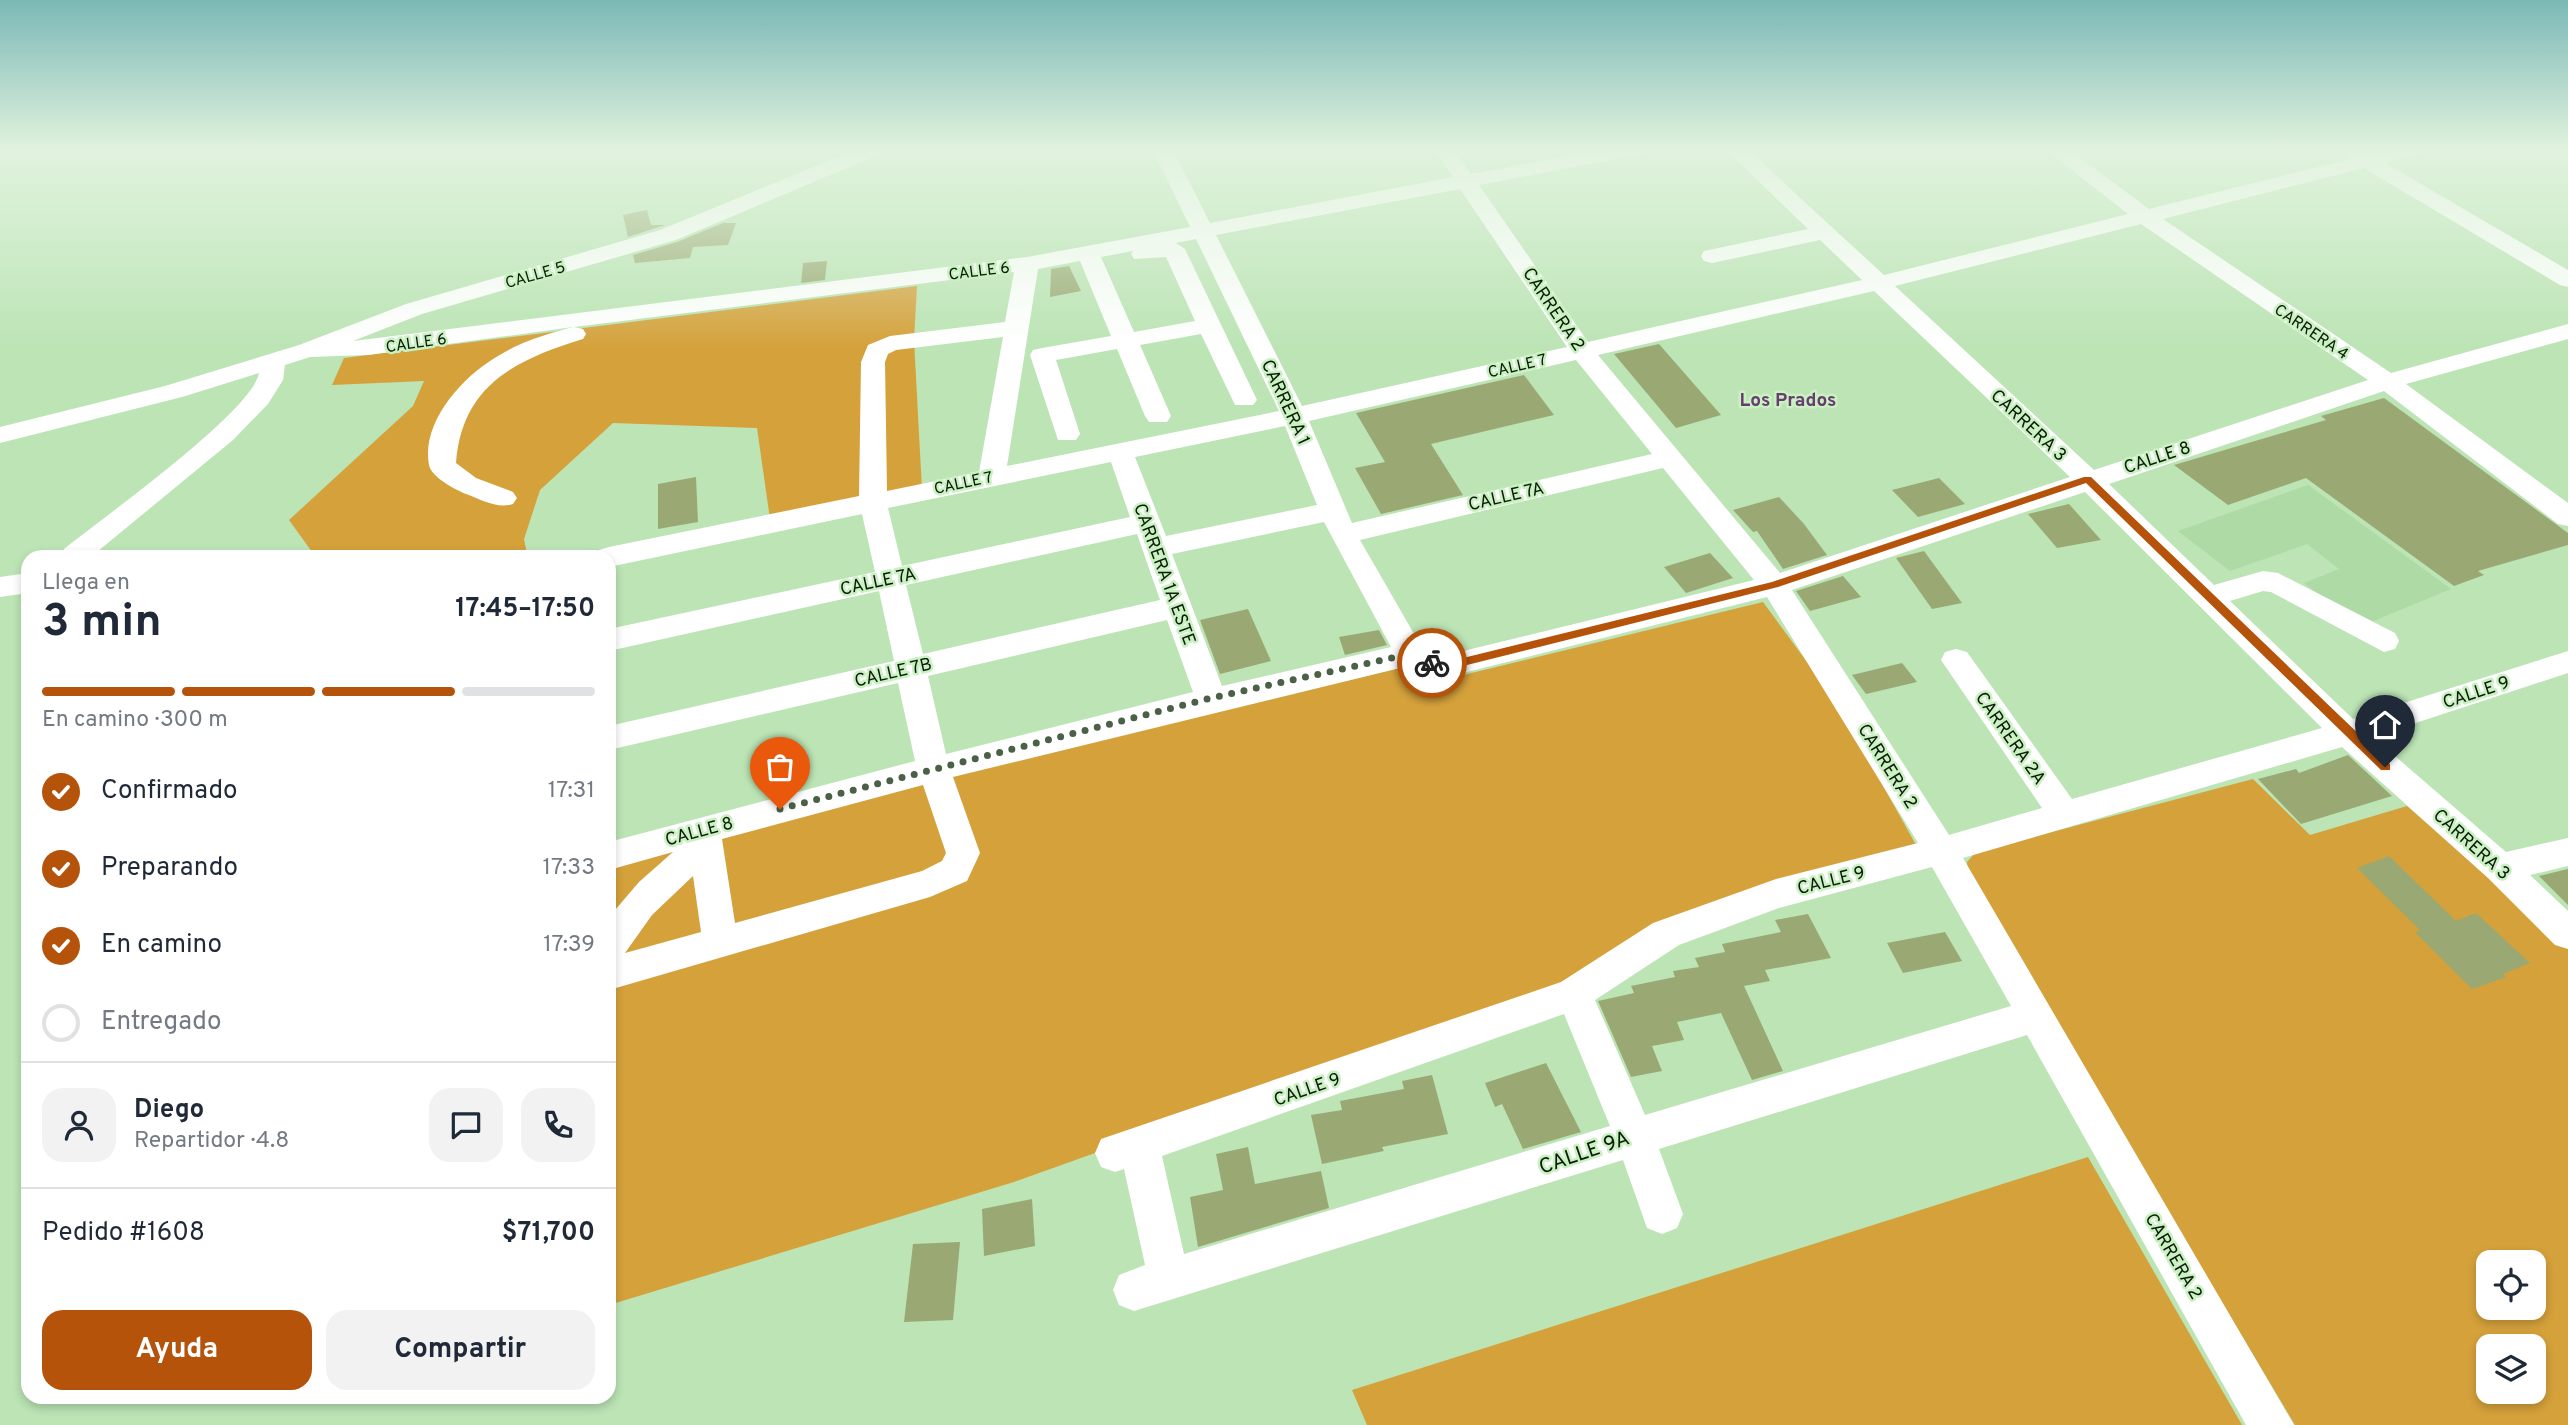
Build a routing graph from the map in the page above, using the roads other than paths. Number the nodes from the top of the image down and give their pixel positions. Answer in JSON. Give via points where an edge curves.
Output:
{"nodes":[{"id":1,"x":717,"y":214,"type":"edge"},
{"id":2,"x":1194,"y":214,"type":"edge"},
{"id":3,"x":1299,"y":214,"type":"edge"},
{"id":4,"x":1489,"y":214,"type":"edge"},
{"id":5,"x":1803,"y":214,"type":"edge"},
{"id":6,"x":2142,"y":214,"type":"edge"},
{"id":7,"x":2155,"y":214,"type":"edge"},
{"id":8,"x":2458,"y":214,"type":"edge"},
{"id":9,"x":2145,"y":217,"type":"junction"},
{"id":10,"x":1203,"y":233,"type":"junction"},
{"id":11,"x":1822,"y":233,"type":"junction"},
{"id":12,"x":1090,"y":257,"type":"junction"},
{"id":13,"x":1712,"y":257,"type":"dead end"},
{"id":14,"x":1027,"y":264,"type":"junction"},
{"id":15,"x":2568,"y":279,"type":"edge"},
{"id":16,"x":1876,"y":284,"type":"junction"},
{"id":17,"x":666,"y":307,"type":"junction"},
{"id":18,"x":1208,"y":326,"type":"junction"},
{"id":19,"x":1016,"y":328,"type":"junction"},
{"id":20,"x":2568,"y":331,"type":"edge"},
{"id":21,"x":1125,"y":339,"type":"junction"},
{"id":22,"x":308,"y":350,"type":"junction"},
{"id":23,"x":1581,"y":351,"type":"junction"},
{"id":24,"x":272,"y":362,"type":"junction"},
{"id":25,"x":2387,"y":382,"type":"junction"},
{"id":26,"x":1244,"y":400,"type":"dead end"},
{"id":27,"x":1158,"y":416,"type":"dead end"},
{"id":28,"x":1294,"y":416,"type":"junction"},
{"id":29,"x":1068,"y":434,"type":"dead end"},
{"id":30,"x":0,"y":435,"type":"edge"},
{"id":31,"x":1119,"y":450,"type":"junction"},
{"id":32,"x":1669,"y":458,"type":"junction"},
{"id":33,"x":992,"y":476,"type":"junction"},
{"id":34,"x":2088,"y":479,"type":"junction"},
{"id":35,"x":503,"y":498,"type":"dead end"},
{"id":36,"x":873,"y":501,"type":"junction"},
{"id":37,"x":2568,"y":517,"type":"edge"},
{"id":38,"x":1338,"y":523,"type":"junction"},
{"id":39,"x":1151,"y":536,"type":"junction"},
{"id":40,"x":81,"y":550,"type":"edge"},
{"id":41,"x":616,"y":556,"type":"edge"},
{"id":42,"x":890,"y":579,"type":"junction"},
{"id":43,"x":21,"y":584,"type":"edge"},
{"id":44,"x":1774,"y":585,"type":"junction"},
{"id":45,"x":0,"y":587,"type":"edge"},
{"id":46,"x":2208,"y":597,"type":"junction"},
{"id":47,"x":1177,"y":607,"type":"junction"},
{"id":48,"x":616,"y":638,"type":"edge"},
{"id":49,"x":2384,"y":641,"type":"dead end"},
{"id":50,"x":1410,"y":654,"type":"junction"},
{"id":51,"x":1956,"y":660,"type":"dead end"},
{"id":52,"x":2568,"y":662,"type":"edge"},
{"id":53,"x":910,"y":667,"type":"junction"},
{"id":54,"x":1211,"y":698,"type":"junction"},
{"id":55,"x":2347,"y":733,"type":"junction"},
{"id":56,"x":616,"y":736,"type":"edge"},
{"id":57,"x":933,"y":768,"type":"junction"},
{"id":58,"x":2065,"y":816,"type":"junction"},
{"id":59,"x":706,"y":838,"type":"junction"},
{"id":60,"x":1941,"y":851,"type":"junction"},
{"id":61,"x":2568,"y":852,"type":"edge"},
{"id":62,"x":616,"y":855,"type":"edge"},
{"id":63,"x":2500,"y":868,"type":"junction"},
{"id":64,"x":2568,"y":934,"type":"edge"},
{"id":65,"x":616,"y":935,"type":"edge"},
{"id":66,"x":720,"y":943,"type":"junction"},
{"id":67,"x":616,"y":972,"type":"edge"},
{"id":68,"x":1574,"y":994,"type":"junction"},
{"id":69,"x":2035,"y":1016,"type":"junction"},
{"id":70,"x":1634,"y":1135,"type":"junction"},
{"id":71,"x":1662,"y":1214,"type":"dead end"},
{"id":72,"x":1152,"y":1285,"type":"joint"},
{"id":73,"x":2271,"y":1425,"type":"edge"}],
"edges":[{"from":1,"to":22,"type":"street","name":"CALLE 5","via":[[668,235],[414,309]]},
{"from":2,"to":10,"type":"street","name":"CARRERA 1"},
{"from":3,"to":10,"type":"street","name":"CALLE 6"},
{"from":4,"to":23,"type":"street","name":"CARRERA 2"},
{"from":5,"to":11,"type":"street","name":"CARRERA 3"},
{"from":6,"to":9,"type":"street","name":"CARRERA 4"},
{"from":7,"to":9,"type":"street","name":"CALLE 7"},
{"from":8,"to":15,"type":"street"},
{"from":9,"to":16,"type":"street","name":"CALLE 7"},
{"from":9,"to":25,"type":"street","name":"CARRERA 4"},
{"from":10,"to":12,"type":"street","name":"CALLE 6"},
{"from":10,"to":28,"type":"street","name":"CARRERA 1"},
{"from":11,"to":13,"type":"street"},
{"from":11,"to":16,"type":"street","name":"CARRERA 3"},
{"from":12,"to":14,"type":"street","name":"CALLE 6"},
{"from":12,"to":18,"type":"street","via":[[1174,249]]},
{"from":12,"to":21,"type":"street"},
{"from":14,"to":17,"type":"street","name":"CALLE 6"},
{"from":14,"to":19,"type":"street"},
{"from":16,"to":23,"type":"street","name":"CALLE 7"},
{"from":16,"to":34,"type":"street","name":"CARRERA 3"},
{"from":17,"to":22,"type":"street","name":"CALLE 6","via":[[368,348]]},
{"from":17,"to":35,"type":"street","via":[[522,352],[491,368],[469,390],[442,444],[442,466],[467,484]]},
{"from":18,"to":21,"type":"street"},
{"from":18,"to":26,"type":"street"},
{"from":19,"to":33,"type":"street"},
{"from":19,"to":36,"type":"street","via":[[890,343],[877,350],[873,362]]},
{"from":20,"to":25,"type":"street","name":"CALLE 8"},
{"from":21,"to":27,"type":"street"},
{"from":21,"to":29,"type":"street","via":[[1042,355]]},
{"from":22,"to":24,"type":"street"},
{"from":23,"to":28,"type":"street","name":"CALLE 7"},
{"from":23,"to":32,"type":"street","name":"CARRERA 2"},
{"from":24,"to":30,"type":"street","via":[[160,396]]},
{"from":24,"to":40,"type":"street","via":[[270,380],[259,399]]},
{"from":25,"to":34,"type":"street","name":"CALLE 8"},
{"from":25,"to":37,"type":"street","name":"CARRERA 4"},
{"from":28,"to":31,"type":"street","name":"CALLE 7"},
{"from":28,"to":38,"type":"street","name":"CARRERA 1"},
{"from":31,"to":33,"type":"street","name":"CALLE 7"},
{"from":31,"to":39,"type":"street","name":"CARRERA 1A ESTE"},
{"from":32,"to":38,"type":"street","name":"CALLE 7A"},
{"from":32,"to":44,"type":"street","name":"CARRERA 2"},
{"from":33,"to":36,"type":"street","name":"CALLE 7"},
{"from":34,"to":44,"type":"street","name":"CALLE 8"},
{"from":34,"to":46,"type":"street","name":"CARRERA 3"},
{"from":36,"to":41,"type":"street","name":"CALLE 7"},
{"from":36,"to":42,"type":"street"},
{"from":38,"to":39,"type":"street","name":"CALLE 7A"},
{"from":38,"to":50,"type":"street","name":"CARRERA 1"},
{"from":39,"to":42,"type":"street","name":"CALLE 7A"},
{"from":39,"to":47,"type":"street","name":"CARRERA 1A ESTE"},
{"from":42,"to":48,"type":"street","name":"CALLE 7A"},
{"from":42,"to":53,"type":"street"},
{"from":43,"to":45,"type":"street"},
{"from":44,"to":50,"type":"street","name":"CALLE 8","via":[[1455,664],[1428,662]]},
{"from":44,"to":60,"type":"street","name":"CARRERA 2"},
{"from":46,"to":49,"type":"street","via":[[2263,581],[2278,583]]},
{"from":46,"to":55,"type":"street","name":"CARRERA 3"},
{"from":47,"to":53,"type":"street","name":"CALLE 7B"},
{"from":47,"to":54,"type":"street","name":"CARRERA 1A ESTE"},
{"from":50,"to":54,"type":"street","name":"CALLE 8"},
{"from":51,"to":58,"type":"street","name":"CARRERA 2A"},
{"from":52,"to":55,"type":"street","name":"CALLE 9"},
{"from":53,"to":56,"type":"street","name":"CALLE 7B"},
{"from":53,"to":57,"type":"street"},
{"from":54,"to":57,"type":"street","name":"CALLE 8"},
{"from":55,"to":58,"type":"street","name":"CALLE 9"},
{"from":55,"to":63,"type":"street","name":"CARRERA 3"},
{"from":57,"to":59,"type":"street","name":"CALLE 8"},
{"from":57,"to":66,"type":"street","via":[[963,853],[955,871],[930,883]]},
{"from":58,"to":60,"type":"street","name":"CALLE 9"},
{"from":59,"to":62,"type":"street","name":"CALLE 8"},
{"from":59,"to":65,"type":"street","via":[[643,896]]},
{"from":59,"to":66,"type":"street"},
{"from":60,"to":68,"type":"street","name":"CALLE 9","via":[[1776,894],[1666,934]]},
{"from":60,"to":69,"type":"street","name":"CARRERA 2"},
{"from":61,"to":63,"type":"street"},
{"from":63,"to":64,"type":"street","name":"CARRERA 3"},
{"from":66,"to":67,"type":"street"},
{"from":68,"to":70,"type":"street"},
{"from":68,"to":72,"type":"street","name":"CALLE 9","via":[[1127,1149]]},
{"from":69,"to":70,"type":"street","name":"CALLE 9A"},
{"from":69,"to":73,"type":"street","name":"CARRERA 2"},
{"from":70,"to":71,"type":"street"},
{"from":70,"to":72,"type":"street","name":"CALLE 9A"}]}
